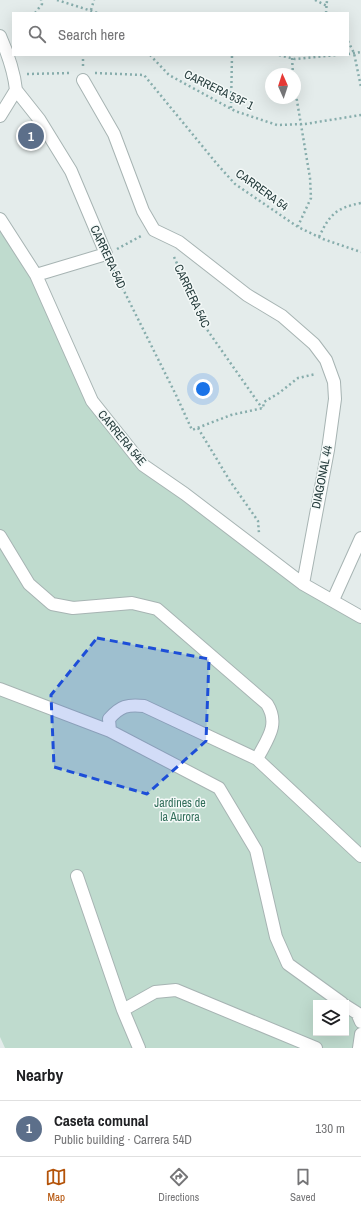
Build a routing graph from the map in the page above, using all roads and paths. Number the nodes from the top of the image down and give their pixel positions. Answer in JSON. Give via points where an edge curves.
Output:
{"nodes":[{"id":1,"x":41,"y":0,"type":"edge"},
{"id":2,"x":57,"y":0,"type":"edge"},
{"id":3,"x":94,"y":0,"type":"edge"},
{"id":4,"x":315,"y":0,"type":"edge"},
{"id":5,"x":327,"y":0,"type":"edge"},
{"id":6,"x":327,"y":6,"type":"junction"},
{"id":7,"x":91,"y":10,"type":"junction"},
{"id":8,"x":36,"y":12,"type":"edge"},
{"id":9,"x":96,"y":12,"type":"edge"},
{"id":10,"x":326,"y":12,"type":"edge"},
{"id":11,"x":0,"y":36,"type":"edge"},
{"id":12,"x":349,"y":43,"type":"edge"},
{"id":13,"x":361,"y":52,"type":"edge"},
{"id":14,"x":354,"y":53,"type":"junction"},
{"id":15,"x":349,"y":54,"type":"edge"},
{"id":16,"x":151,"y":56,"type":"edge"},
{"id":17,"x":232,"y":56,"type":"edge"},
{"id":18,"x":283,"y":56,"type":"edge"},
{"id":19,"x":322,"y":56,"type":"edge"},
{"id":20,"x":292,"y":58,"type":"junction"},
{"id":21,"x":293,"y":68,"type":"edge"},
{"id":22,"x":144,"y":75,"type":"dead end"},
{"id":23,"x":83,"y":80,"type":"dead end"},
{"id":24,"x":361,"y":87,"type":"edge"},
{"id":25,"x":16,"y":90,"type":"junction"},
{"id":26,"x":297,"y":104,"type":"edge"},
{"id":27,"x":231,"y":109,"type":"junction"},
{"id":28,"x":361,"y":115,"type":"edge"},
{"id":29,"x":0,"y":116,"type":"edge"},
{"id":30,"x":300,"y":124,"type":"junction"},
{"id":31,"x":361,"y":203,"type":"edge"},
{"id":32,"x":0,"y":219,"type":"edge"},
{"id":33,"x":298,"y":226,"type":"junction"},
{"id":34,"x":154,"y":230,"type":"junction"},
{"id":35,"x":319,"y":237,"type":"junction"},
{"id":36,"x":179,"y":242,"type":"junction"},
{"id":37,"x":361,"y":252,"type":"edge"},
{"id":38,"x":106,"y":254,"type":"junction"},
{"id":39,"x":36,"y":275,"type":"junction"},
{"id":40,"x":330,"y":370,"type":"junction"},
{"id":41,"x":263,"y":408,"type":"junction"},
{"id":42,"x":198,"y":428,"type":"junction"},
{"id":43,"x":0,"y":536,"type":"edge"},
{"id":44,"x":361,"y":538,"type":"edge"},
{"id":45,"x":262,"y":553,"type":"junction"},
{"id":46,"x":304,"y":584,"type":"junction"},
{"id":47,"x":333,"y":600,"type":"junction"},
{"id":48,"x":361,"y":617,"type":"edge"},
{"id":49,"x":0,"y":690,"type":"edge"},
{"id":50,"x":110,"y":731,"type":"junction"},
{"id":51,"x":257,"y":758,"type":"junction"},
{"id":52,"x":361,"y":856,"type":"edge"},
{"id":53,"x":78,"y":876,"type":"dead end"},
{"id":54,"x":338,"y":1000,"type":"edge"},
{"id":55,"x":349,"y":1008,"type":"edge"},
{"id":56,"x":123,"y":1010,"type":"junction"},
{"id":57,"x":361,"y":1022,"type":"edge"},
{"id":58,"x":361,"y":1034,"type":"edge"},
{"id":59,"x":139,"y":1048,"type":"edge"},
{"id":60,"x":316,"y":1048,"type":"edge"},
{"id":61,"x":360,"y":1048,"type":"edge"}],
"edges":[{"from":1,"to":8,"type":"path","via":[[42,4]]},
{"from":2,"to":7,"type":"path"},
{"from":3,"to":7,"type":"path"},
{"from":4,"to":6,"type":"path"},
{"from":5,"to":6,"type":"path"},
{"from":6,"to":10,"type":"path"},
{"from":7,"to":9,"type":"path"},
{"from":11,"to":25,"type":"street","via":[[9,55]]},
{"from":12,"to":14,"type":"path"},
{"from":13,"to":14,"type":"path"},
{"from":14,"to":15,"type":"path"},
{"from":14,"to":24,"type":"path"},
{"from":16,"to":27,"type":"path","name":"CARRERA 53F 1","via":[[169,76]]},
{"from":17,"to":27,"type":"path"},
{"from":18,"to":20,"type":"path"},
{"from":19,"to":20,"type":"path"},
{"from":20,"to":21,"type":"path"},
{"from":22,"to":33,"type":"path","name":"CARRERA 54","via":[[235,184]]},
{"from":23,"to":34,"type":"street","via":[[114,134],[143,211]]},
{"from":25,"to":29,"type":"street"},
{"from":25,"to":38,"type":"street","name":"CARRERA 54D","via":[[39,119],[71,171]]},
{"from":26,"to":30,"type":"path"},
{"from":27,"to":30,"type":"path","name":"CARRERA 53F 1","via":[[277,125]]},
{"from":28,"to":30,"type":"path","name":"CARRERA 53F 1"},
{"from":30,"to":33,"type":"path","via":[[311,198]]},
{"from":31,"to":35,"type":"path","via":[[337,210],[327,220]]},
{"from":32,"to":39,"type":"street","name":"CARRERA 54E"},
{"from":33,"to":35,"type":"path","name":"CARRERA 54"},
{"from":34,"to":36,"type":"street"},
{"from":34,"to":38,"type":"path"},
{"from":35,"to":37,"type":"path","name":"CARRERA 54"},
{"from":36,"to":40,"type":"street","name":"DIAGONAL 44","via":[[247,295],[282,316],[299,330],[314,344]]},
{"from":36,"to":41,"type":"path","name":"CARRERA 54C","via":[[174,256],[206,326]]},
{"from":38,"to":39,"type":"street"},
{"from":38,"to":42,"type":"path","name":"CARRERA 54D","via":[[192,430]]},
{"from":39,"to":45,"type":"street","name":"CARRERA 54E","via":[[92,401],[143,465]]},
{"from":40,"to":41,"type":"path","via":[[298,378],[264,402]]},
{"from":40,"to":46,"type":"street","name":"DIAGONAL 44","via":[[335,399]]},
{"from":41,"to":42,"type":"path","via":[[231,415]]},
{"from":42,"to":45,"type":"path","via":[[258,521]]},
{"from":43,"to":51,"type":"street","via":[[29,584],[52,604],[73,608],[132,603],[157,609],[268,704],[273,713],[274,726]]},
{"from":44,"to":47,"type":"street"},
{"from":45,"to":46,"type":"street","name":"CARRERA 54E"},
{"from":46,"to":47,"type":"street","name":"CARRERA 54E"},
{"from":47,"to":48,"type":"street","name":"CARRERA 54E"},
{"from":49,"to":50,"type":"street"},
{"from":50,"to":51,"type":"street","via":[[109,719],[116,711],[130,705],[144,706]]},
{"from":50,"to":54,"type":"street","via":[[219,788],[256,850],[276,937],[288,964]]},
{"from":51,"to":52,"type":"street"},
{"from":53,"to":56,"type":"street"},
{"from":55,"to":57,"type":"street","via":[[357,1013]]},
{"from":56,"to":59,"type":"street"},
{"from":56,"to":60,"type":"street","via":[[155,992],[176,990]]},
{"from":58,"to":61,"type":"street"}]}
